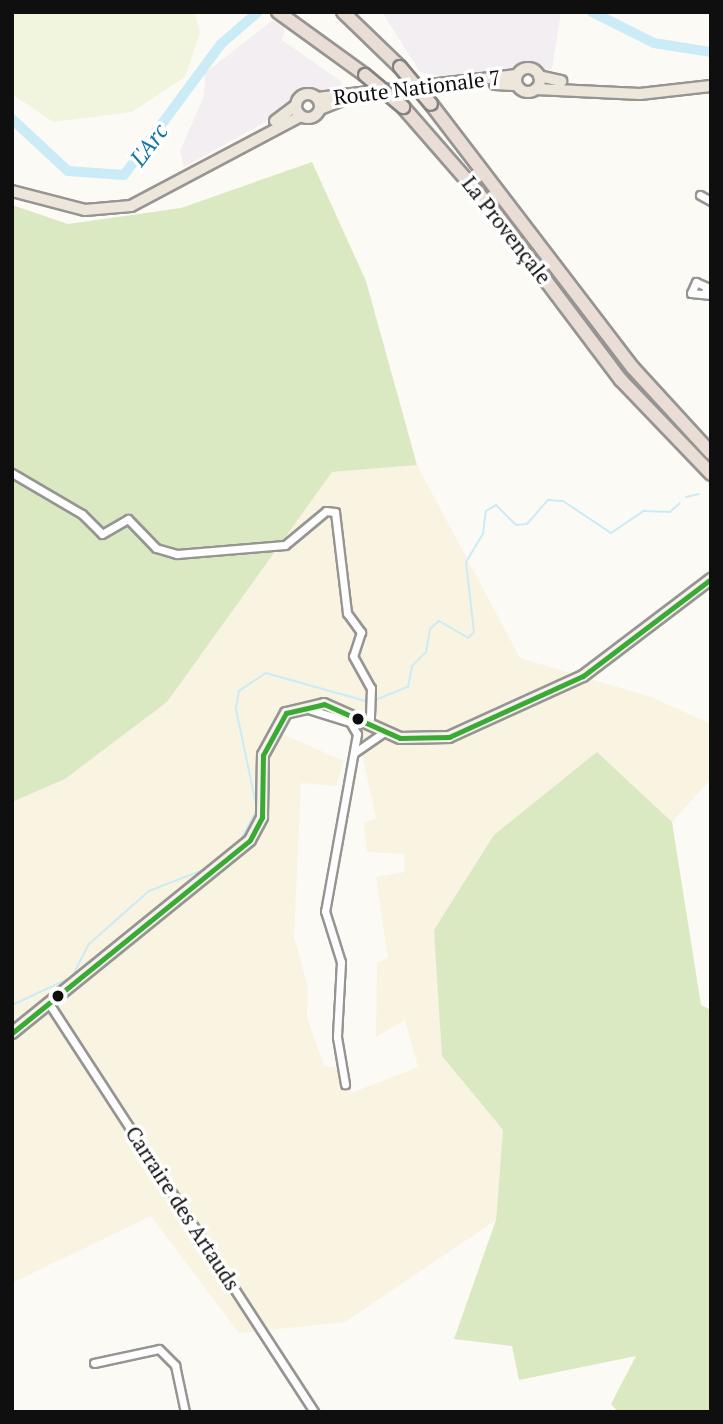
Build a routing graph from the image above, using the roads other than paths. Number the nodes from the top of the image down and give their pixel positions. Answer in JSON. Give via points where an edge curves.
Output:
{"nodes":[{"id":1,"x":278,"y":12,"type":"edge"},
{"id":2,"x":343,"y":13,"type":"edge"},
{"id":3,"x":539,"y":76,"type":"junction"},
{"id":4,"x":517,"y":80,"type":"junction"},
{"id":5,"x":711,"y":86,"type":"edge"},
{"id":6,"x":536,"y":89,"type":"junction"},
{"id":7,"x":665,"y":91,"type":"junction"},
{"id":8,"x":319,"y":103,"type":"junction"},
{"id":9,"x":298,"y":111,"type":"junction"},
{"id":10,"x":12,"y":191,"type":"edge"},
{"id":11,"x":700,"y":195,"type":"dead end"},
{"id":12,"x":711,"y":201,"type":"edge"},
{"id":13,"x":711,"y":453,"type":"edge"},
{"id":14,"x":12,"y":473,"type":"edge"},
{"id":15,"x":711,"y":474,"type":"edge"},
{"id":16,"x":711,"y":579,"type":"edge"},
{"id":17,"x":295,"y":708,"type":"junction"},
{"id":18,"x":370,"y":724,"type":"junction"},
{"id":19,"x":384,"y":732,"type":"junction"},
{"id":20,"x":354,"y":754,"type":"junction"},
{"id":21,"x":50,"y":1005,"type":"junction"},
{"id":22,"x":12,"y":1033,"type":"edge"},
{"id":23,"x":345,"y":1084,"type":"dead end"},
{"id":24,"x":94,"y":1363,"type":"dead end"},
{"id":25,"x":185,"y":1412,"type":"edge"},
{"id":26,"x":314,"y":1412,"type":"edge"}],
"edges":[{"from":1,"to":15,"type":"highway","name":"La Provençale","bridge":true,"via":[[403,107],[492,209],[621,380]]},
{"from":2,"to":13,"type":"highway","name":"La Provençale","bridge":true,"via":[[431,104],[633,368]]},
{"from":3,"to":4,"type":"main road","via":[[530,68]]},
{"from":3,"to":6,"type":"main road"},
{"from":3,"to":7,"type":"main road"},
{"from":4,"to":6,"type":"main road"},
{"from":4,"to":8,"type":"main road","name":"Route Nationale 7"},
{"from":5,"to":7,"type":"main road"},
{"from":6,"to":7,"type":"main road"},
{"from":8,"to":9,"type":"main road","via":[[312,118]]},
{"from":8,"to":9,"type":"main road","via":[[304,94]]},
{"from":9,"to":10,"type":"main road","via":[[131,206],[85,210]]},
{"from":11,"to":12,"type":"street"},
{"from":14,"to":18,"type":"street","via":[[82,514],[102,534],[128,519],[156,548],[177,554],[285,545],[326,512],[335,512],[347,613],[361,632],[353,656],[371,688]]},
{"from":16,"to":19,"type":"street","via":[[583,676],[547,694],[449,737],[409,739]]},
{"from":17,"to":18,"type":"street","via":[[324,704]]},
{"from":17,"to":20,"type":"street","via":[[350,722],[356,734]]},
{"from":17,"to":21,"type":"street","via":[[271,733],[263,755],[262,817],[250,840]]},
{"from":18,"to":19,"type":"street"},
{"from":19,"to":20,"type":"street"},
{"from":20,"to":23,"type":"street","via":[[325,911],[341,961],[337,1037]]},
{"from":21,"to":22,"type":"street"},
{"from":21,"to":26,"type":"street","name":"Carraire des Artauds"},
{"from":24,"to":25,"type":"street","via":[[159,1349],[175,1365]]}]}
